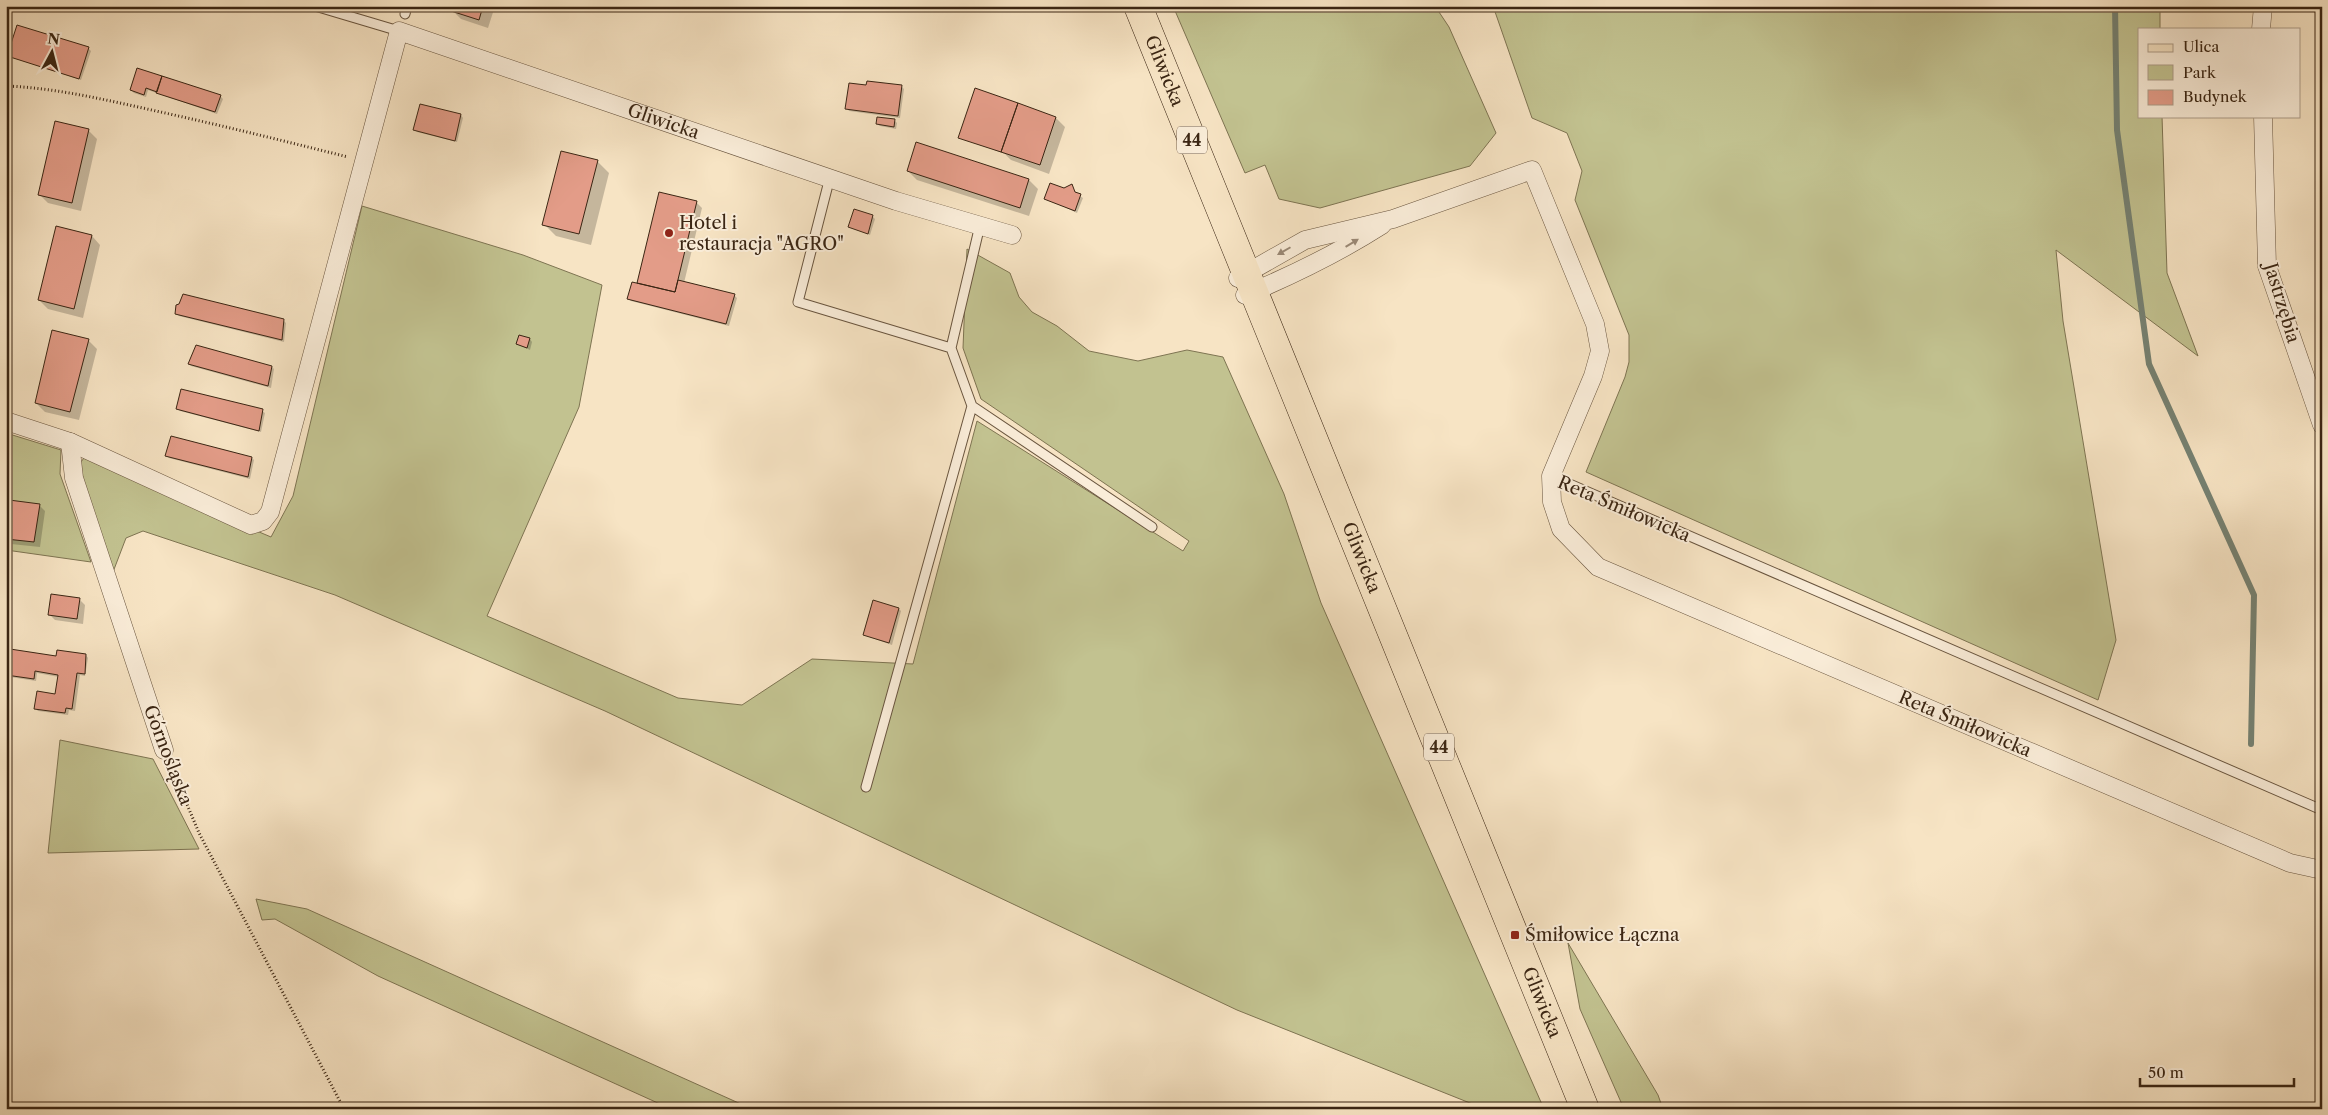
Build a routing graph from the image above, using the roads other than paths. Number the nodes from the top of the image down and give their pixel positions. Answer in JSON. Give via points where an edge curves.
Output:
{"nodes":[{"id":1,"x":1138,"y":6,"type":"edge"},
{"id":2,"x":2263,"y":6,"type":"edge"},
{"id":3,"x":321,"y":7,"type":"edge"},
{"id":4,"x":2261,"y":28,"type":"edge"},
{"id":5,"x":399,"y":31,"type":"junction"},
{"id":6,"x":2263,"y":118,"type":"edge"},
{"id":7,"x":830,"y":178,"type":"junction"},
{"id":8,"x":1393,"y":219,"type":"junction"},
{"id":9,"x":980,"y":225,"type":"junction"},
{"id":10,"x":1012,"y":235,"type":"dead end"},
{"id":11,"x":1244,"y":285,"type":"junction"},
{"id":12,"x":951,"y":348,"type":"junction"},
{"id":13,"x":972,"y":406,"type":"junction"},
{"id":14,"x":6,"y":421,"type":"edge"},
{"id":15,"x":2322,"y":425,"type":"edge"},
{"id":16,"x":70,"y":442,"type":"junction"},
{"id":17,"x":1551,"y":476,"type":"junction"},
{"id":18,"x":1152,"y":527,"type":"dead end"},
{"id":19,"x":164,"y":750,"type":"road end"},
{"id":20,"x":866,"y":787,"type":"dead end"},
{"id":21,"x":2322,"y":810,"type":"edge"},
{"id":22,"x":2322,"y":870,"type":"edge"},
{"id":23,"x":1585,"y":1109,"type":"edge"}],
"edges":[{"from":1,"to":11,"type":"main road","name":"Gliwicka","number":"44"},
{"from":2,"to":4,"type":"street"},
{"from":3,"to":5,"type":"lane","name":"Gliwicka"},
{"from":5,"to":7,"type":"street","name":"Gliwicka"},
{"from":5,"to":16,"type":"street","via":[[270,512],[263,520],[251,525]]},
{"from":6,"to":15,"type":"street","name":"Jastrzębia","via":[[2267,266]]},
{"from":7,"to":9,"type":"street","name":"Gliwicka"},
{"from":7,"to":12,"type":"lane","via":[[798,302]]},
{"from":11,"to":8,"type":"street","one_way":true,"via":[[1340,251]]},
{"from":8,"to":11,"type":"street","one_way":true,"via":[[1305,240]]},
{"from":8,"to":17,"type":"street","via":[[1532,170],[1595,324],[1600,351],[1593,376]]},
{"from":9,"to":10,"type":"street","name":"Gliwicka"},
{"from":9,"to":12,"type":"lane"},
{"from":11,"to":23,"type":"main road","name":"Gliwicka","number":"44"},
{"from":12,"to":13,"type":"lane"},
{"from":13,"to":18,"type":"lane"},
{"from":13,"to":20,"type":"lane"},
{"from":14,"to":16,"type":"street"},
{"from":16,"to":19,"type":"street","name":"Górnośląska","via":[[74,478]]},
{"from":17,"to":21,"type":"lane","name":"Reta Śmiłowicka"},
{"from":17,"to":22,"type":"street","name":"Reta Śmiłowicka","via":[[1552,502],[1561,529],[1598,567],[2290,863]]}]}
